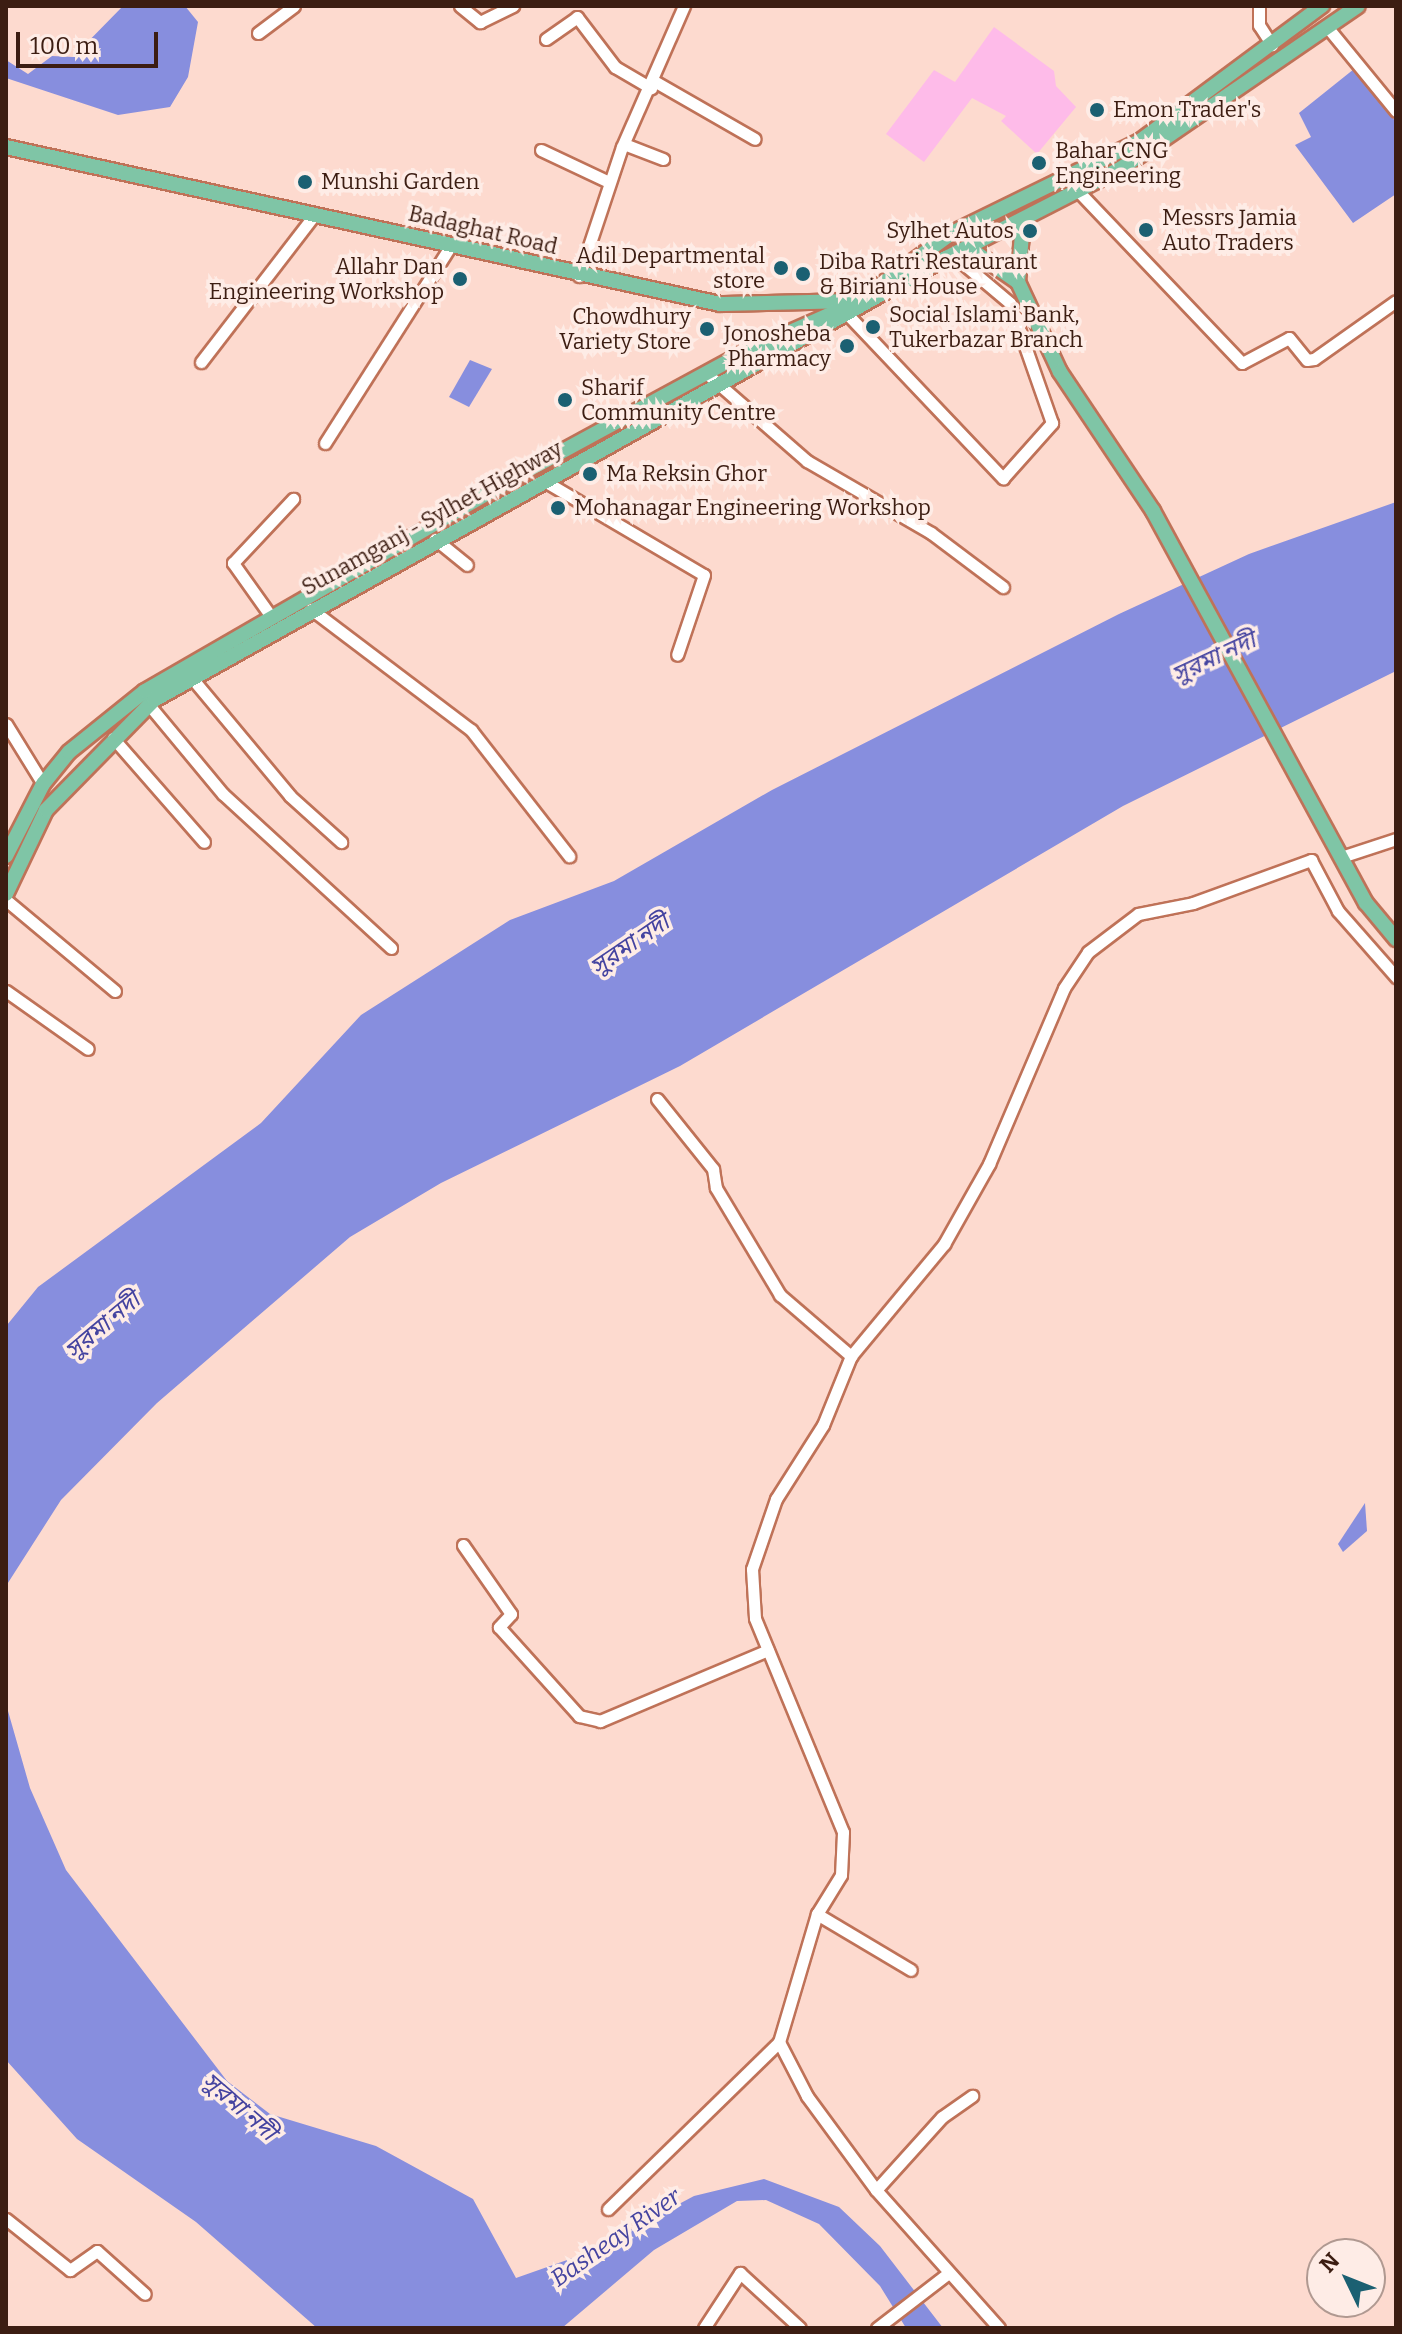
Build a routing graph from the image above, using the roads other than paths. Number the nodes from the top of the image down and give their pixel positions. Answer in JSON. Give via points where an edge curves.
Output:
{"nodes":[{"id":1,"x":294,"y":6,"type":"edge"},
{"id":2,"x":460,"y":6,"type":"edge"},
{"id":3,"x":513,"y":6,"type":"edge"},
{"id":4,"x":684,"y":6,"type":"edge"},
{"id":5,"x":1259,"y":6,"type":"edge"},
{"id":6,"x":1322,"y":6,"type":"edge"},
{"id":7,"x":1358,"y":6,"type":"edge"},
{"id":8,"x":1328,"y":28,"type":"junction"},
{"id":9,"x":258,"y":33,"type":"dead end"},
{"id":10,"x":546,"y":39,"type":"dead end"},
{"id":11,"x":1272,"y":45,"type":"junction"},
{"id":12,"x":652,"y":84,"type":"junction"},
{"id":13,"x":1396,"y":111,"type":"edge"},
{"id":14,"x":755,"y":139,"type":"dead end"},
{"id":15,"x":624,"y":144,"type":"junction"},
{"id":16,"x":6,"y":147,"type":"edge"},
{"id":17,"x":541,"y":150,"type":"dead end"},
{"id":18,"x":663,"y":159,"type":"dead end"},
{"id":19,"x":609,"y":182,"type":"junction"},
{"id":20,"x":1079,"y":192,"type":"junction"},
{"id":21,"x":991,"y":212,"type":"junction"},
{"id":22,"x":315,"y":214,"type":"junction"},
{"id":23,"x":1023,"y":222,"type":"junction"},
{"id":24,"x":1001,"y":233,"type":"junction"},
{"id":25,"x":451,"y":245,"type":"junction"},
{"id":26,"x":969,"y":248,"type":"junction"},
{"id":27,"x":953,"y":255,"type":"junction"},
{"id":28,"x":579,"y":276,"type":"junction"},
{"id":29,"x":1018,"y":282,"type":"junction"},
{"id":30,"x":1396,"y":301,"type":"edge"},
{"id":31,"x":862,"y":304,"type":"junction"},
{"id":32,"x":849,"y":316,"type":"junction"},
{"id":33,"x":749,"y":350,"type":"junction"},
{"id":34,"x":201,"y":362,"type":"dead end"},
{"id":35,"x":758,"y":367,"type":"junction"},
{"id":36,"x":706,"y":373,"type":"junction"},
{"id":37,"x":719,"y":388,"type":"junction"},
{"id":38,"x":605,"y":428,"type":"junction"},
{"id":39,"x":325,"y":443,"type":"dead end"},
{"id":40,"x":614,"y":444,"type":"junction"},
{"id":41,"x":546,"y":482,"type":"junction"},
{"id":42,"x":293,"y":499,"type":"dead end"},
{"id":43,"x":435,"y":539,"type":"junction"},
{"id":44,"x":467,"y":565,"type":"dead end"},
{"id":45,"x":1003,"y":587,"type":"dead end"},
{"id":46,"x":311,"y":609,"type":"junction"},
{"id":47,"x":270,"y":615,"type":"junction"},
{"id":48,"x":677,"y":655,"type":"dead end"},
{"id":49,"x":191,"y":677,"type":"junction"},
{"id":50,"x":149,"y":705,"type":"junction"},
{"id":51,"x":6,"y":724,"type":"edge"},
{"id":52,"x":113,"y":738,"type":"junction"},
{"id":53,"x":43,"y":784,"type":"junction"},
{"id":54,"x":1396,"y":839,"type":"edge"},
{"id":55,"x":204,"y":842,"type":"dead end"},
{"id":56,"x":341,"y":842,"type":"dead end"},
{"id":57,"x":6,"y":856,"type":"edge"},
{"id":58,"x":569,"y":856,"type":"dead end"},
{"id":59,"x":1341,"y":857,"type":"junction"},
{"id":60,"x":6,"y":897,"type":"edge"},
{"id":61,"x":1396,"y":939,"type":"edge"},
{"id":62,"x":391,"y":948,"type":"dead end"},
{"id":63,"x":1396,"y":977,"type":"edge"},
{"id":64,"x":6,"y":991,"type":"edge"},
{"id":65,"x":115,"y":991,"type":"dead end"},
{"id":66,"x":88,"y":1049,"type":"dead end"},
{"id":67,"x":657,"y":1099,"type":"dead end"},
{"id":68,"x":851,"y":1356,"type":"junction"},
{"id":69,"x":463,"y":1545,"type":"dead end"},
{"id":70,"x":768,"y":1650,"type":"junction"},
{"id":71,"x":817,"y":1914,"type":"junction"},
{"id":72,"x":911,"y":1970,"type":"dead end"},
{"id":73,"x":779,"y":2042,"type":"junction"},
{"id":74,"x":972,"y":2096,"type":"dead end"},
{"id":75,"x":876,"y":2190,"type":"junction"},
{"id":76,"x":608,"y":2209,"type":"dead end"},
{"id":77,"x":6,"y":2219,"type":"edge"},
{"id":78,"x":947,"y":2274,"type":"junction"},
{"id":79,"x":145,"y":2294,"type":"dead end"},
{"id":80,"x":878,"y":2327,"type":"edge"},
{"id":81,"x":704,"y":2328,"type":"edge"},
{"id":82,"x":800,"y":2328,"type":"edge"},
{"id":83,"x":999,"y":2328,"type":"edge"}],
"edges":[{"from":1,"to":9,"type":"street"},
{"from":2,"to":3,"type":"street","via":[[480,22]]},
{"from":4,"to":12,"type":"street"},
{"from":5,"to":11,"type":"street","via":[[1259,25]]},
{"from":6,"to":11,"type":"main road","name":"Sunamganj - Sylhet Highway"},
{"from":7,"to":8,"type":"main road","name":"Sunamganj - Sylhet Highway"},
{"from":8,"to":13,"type":"street"},
{"from":8,"to":20,"type":"main road","name":"Sunamganj - Sylhet Highway","via":[[1178,134]]},
{"from":10,"to":12,"type":"street","via":[[577,17],[615,67]]},
{"from":11,"to":21,"type":"main road","name":"Sunamganj - Sylhet Highway","via":[[1140,141]]},
{"from":12,"to":14,"type":"street"},
{"from":12,"to":15,"type":"street"},
{"from":15,"to":18,"type":"street"},
{"from":15,"to":19,"type":"street"},
{"from":16,"to":22,"type":"main road","name":"Badaghat Road"},
{"from":17,"to":19,"type":"street"},
{"from":19,"to":28,"type":"street"},
{"from":20,"to":23,"type":"main road","name":"Sunamganj - Sylhet Highway"},
{"from":20,"to":30,"type":"street","via":[[1242,363],[1289,338],[1307,360],[1314,359]]},
{"from":21,"to":24,"type":"main road"},
{"from":21,"to":31,"type":"main road","name":"Sunamganj - Sylhet Highway"},
{"from":22,"to":25,"type":"main road","name":"Badaghat Road"},
{"from":22,"to":34,"type":"street"},
{"from":23,"to":24,"type":"main road","name":"Sunamganj - Sylhet Highway"},
{"from":23,"to":29,"type":"main road"},
{"from":24,"to":26,"type":"main road","name":"Sunamganj - Sylhet Highway"},
{"from":25,"to":28,"type":"main road","name":"Badaghat Road"},
{"from":25,"to":39,"type":"street"},
{"from":26,"to":27,"type":"main road","name":"Sunamganj - Sylhet Highway"},
{"from":26,"to":29,"type":"main road"},
{"from":27,"to":31,"type":"main road","name":"Sunamganj - Sylhet Highway"},
{"from":27,"to":32,"type":"street","via":[[1010,303],[1052,423],[1003,478]]},
{"from":28,"to":31,"type":"main road","name":"Badaghat Road","via":[[720,304]]},
{"from":29,"to":59,"type":"main road","via":[[1071,391],[1153,511]]},
{"from":31,"to":32,"type":"main road","name":"Sunamganj - Sylhet Highway"},
{"from":31,"to":33,"type":"main road","name":"Sunamganj - Sylhet Highway"},
{"from":32,"to":35,"type":"main road","name":"Sunamganj - Sylhet Highway"},
{"from":33,"to":35,"type":"main road"},
{"from":33,"to":36,"type":"main road","name":"Sunamganj - Sylhet Highway"},
{"from":35,"to":37,"type":"main road","name":"Sunamganj - Sylhet Highway"},
{"from":36,"to":37,"type":"street"},
{"from":36,"to":38,"type":"main road","name":"Sunamganj - Sylhet Highway"},
{"from":37,"to":40,"type":"main road","name":"Sunamganj - Sylhet Highway"},
{"from":37,"to":45,"type":"street","via":[[807,461],[931,533]]},
{"from":38,"to":40,"type":"main road"},
{"from":38,"to":47,"type":"main road","name":"Sunamganj - Sylhet Highway"},
{"from":40,"to":41,"type":"main road","name":"Sunamganj - Sylhet Highway"},
{"from":41,"to":43,"type":"main road","name":"Sunamganj - Sylhet Highway"},
{"from":41,"to":48,"type":"street","via":[[704,575]]},
{"from":42,"to":47,"type":"street","via":[[233,563]]},
{"from":43,"to":44,"type":"street"},
{"from":43,"to":46,"type":"main road","name":"Sunamganj - Sylhet Highway"},
{"from":46,"to":49,"type":"main road","name":"Sunamganj - Sylhet Highway"},
{"from":46,"to":58,"type":"street","via":[[471,730]]},
{"from":47,"to":53,"type":"main road","name":"Sunamganj - Sylhet Highway","via":[[145,691],[69,752]]},
{"from":49,"to":50,"type":"main road","name":"Sunamganj - Sylhet Highway"},
{"from":49,"to":56,"type":"street","via":[[290,796]]},
{"from":50,"to":52,"type":"main road","name":"Sunamganj - Sylhet Highway"},
{"from":50,"to":62,"type":"street","via":[[223,794]]},
{"from":51,"to":53,"type":"street"},
{"from":52,"to":55,"type":"street"},
{"from":52,"to":60,"type":"main road","name":"Sunamganj - Sylhet Highway","via":[[46,810]]},
{"from":53,"to":57,"type":"main road","name":"Sunamganj - Sylhet Highway"},
{"from":54,"to":59,"type":"street"},
{"from":59,"to":61,"type":"main road"},
{"from":60,"to":65,"type":"street"},
{"from":63,"to":68,"type":"street","via":[[1338,911],[1311,860],[1193,903],[1138,914],[1112,930],[1064,988],[989,1164],[944,1244]]},
{"from":64,"to":66,"type":"street"},
{"from":67,"to":68,"type":"street","via":[[713,1169],[780,1295]]},
{"from":68,"to":70,"type":"street","via":[[823,1425],[776,1499],[752,1569],[749,1594]]},
{"from":69,"to":70,"type":"street","via":[[511,1614],[499,1627],[579,1716],[600,1721]]},
{"from":70,"to":71,"type":"street","via":[[843,1832],[841,1875]]},
{"from":71,"to":72,"type":"street"},
{"from":71,"to":73,"type":"street"},
{"from":73,"to":75,"type":"street","via":[[807,2096]]},
{"from":73,"to":76,"type":"street"},
{"from":74,"to":75,"type":"street","via":[[942,2117]]},
{"from":75,"to":78,"type":"street"},
{"from":77,"to":79,"type":"street","via":[[70,2270],[97,2251]]},
{"from":78,"to":80,"type":"street"},
{"from":78,"to":83,"type":"street"},
{"from":81,"to":82,"type":"street","via":[[740,2273]]}]}
